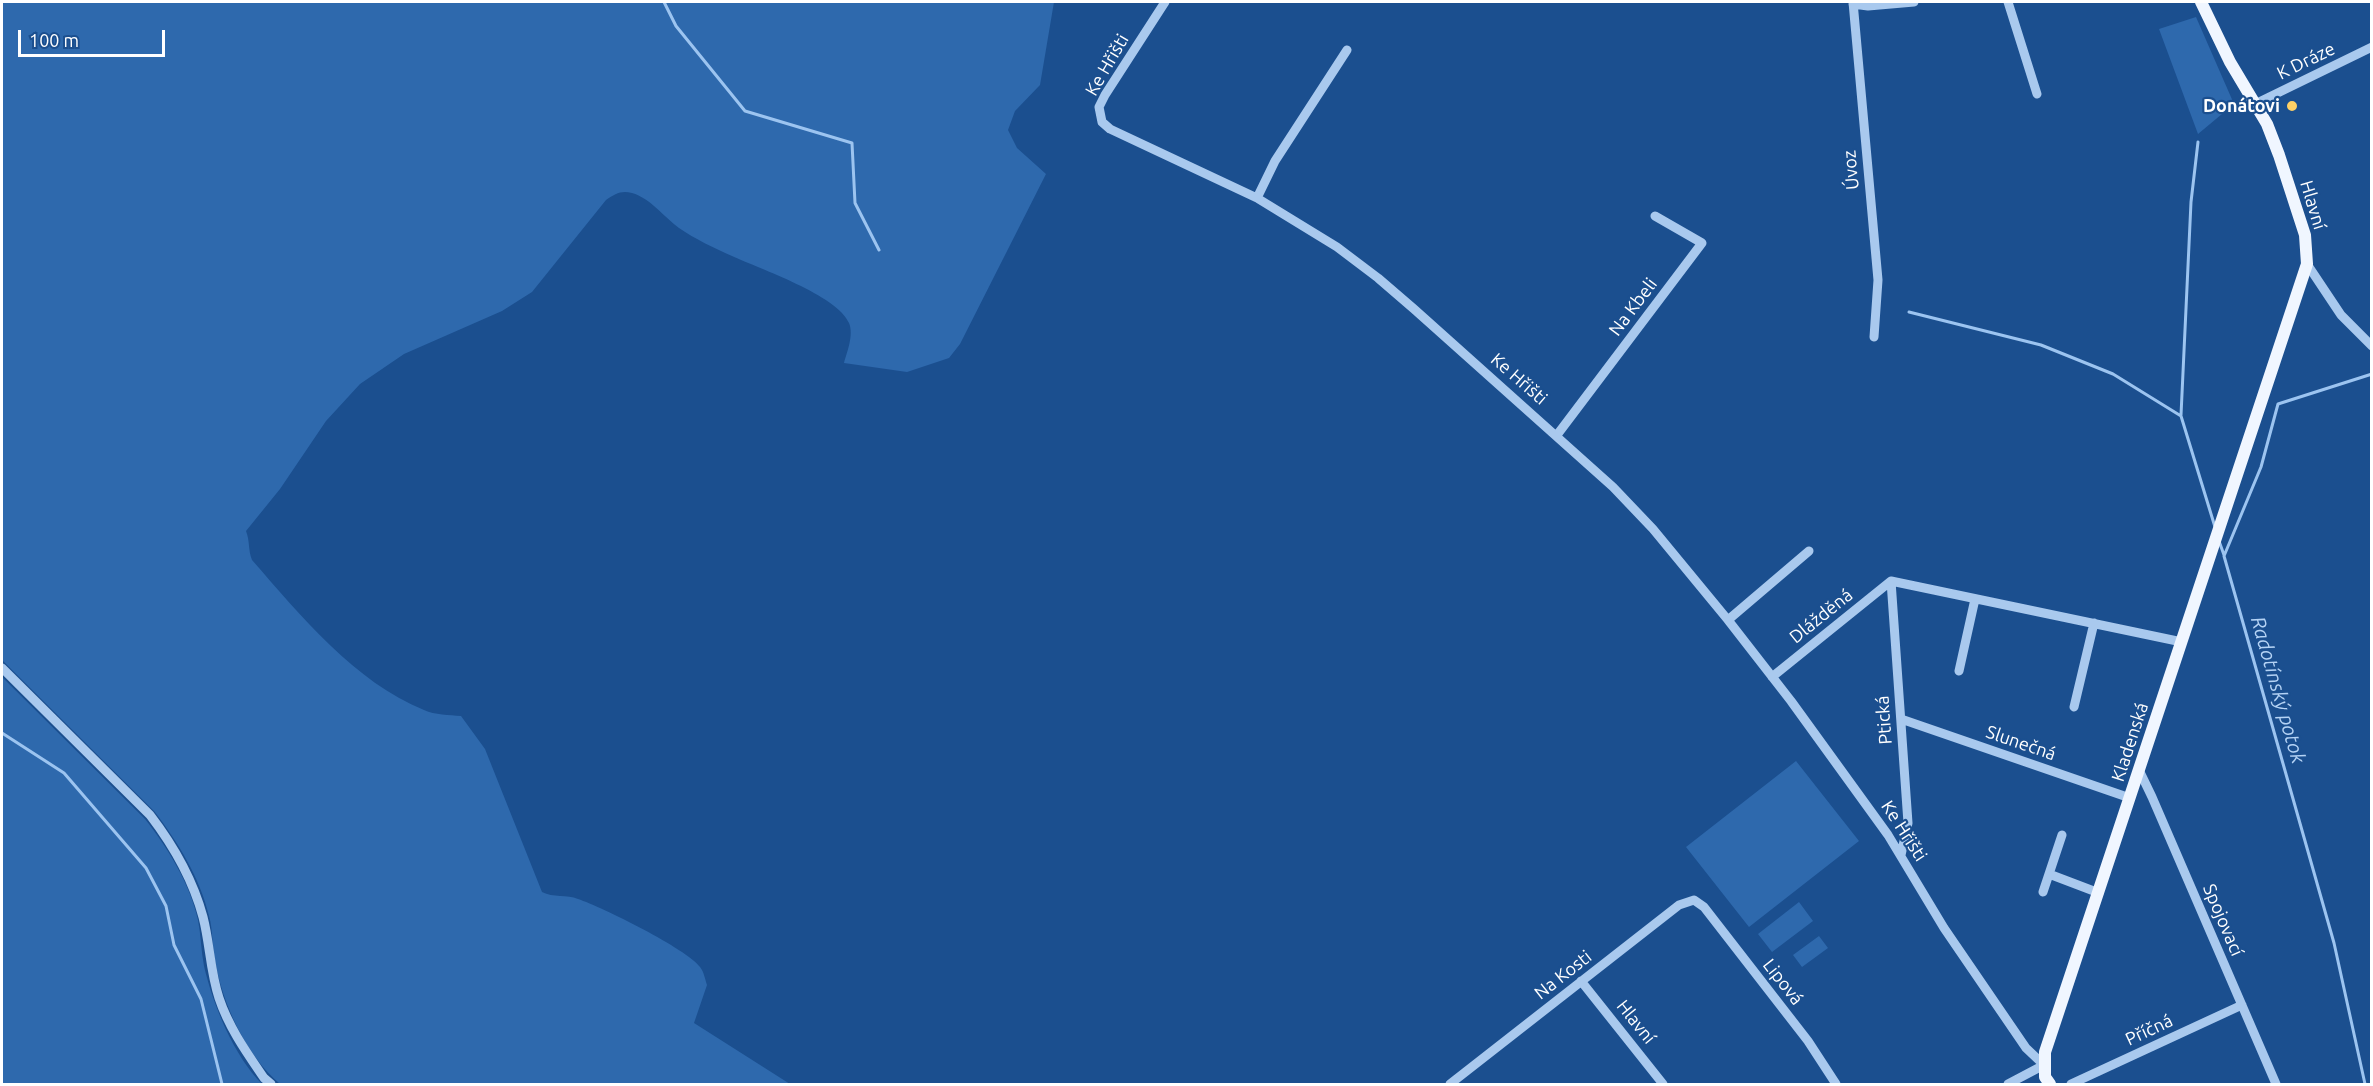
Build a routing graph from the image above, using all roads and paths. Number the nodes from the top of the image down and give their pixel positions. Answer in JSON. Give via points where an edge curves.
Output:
{"nodes":[{"id":1,"x":1166,"y":2,"type":"edge"},
{"id":2,"x":1913,"y":2,"type":"edge"},
{"id":3,"x":2008,"y":2,"type":"edge"},
{"id":4,"x":2201,"y":2,"type":"edge"},
{"id":5,"x":1853,"y":3,"type":"edge"},
{"id":6,"x":2372,"y":47,"type":"edge"},
{"id":7,"x":1347,"y":50,"type":"dead end"},
{"id":8,"x":2037,"y":94,"type":"dead end"},
{"id":9,"x":2255,"y":104,"type":"junction"},
{"id":10,"x":1257,"y":198,"type":"junction"},
{"id":11,"x":1655,"y":216,"type":"dead end"},
{"id":12,"x":2307,"y":264,"type":"junction"},
{"id":13,"x":1874,"y":337,"type":"dead end"},
{"id":14,"x":2372,"y":346,"type":"edge"},
{"id":15,"x":1557,"y":435,"type":"junction"},
{"id":16,"x":1809,"y":551,"type":"dead end"},
{"id":17,"x":1891,"y":581,"type":"junction"},
{"id":18,"x":1975,"y":599,"type":"junction"},
{"id":19,"x":2196,"y":602,"type":"joint"},
{"id":20,"x":1728,"y":620,"type":"junction"},
{"id":21,"x":2094,"y":623,"type":"junction"},
{"id":22,"x":2182,"y":642,"type":"junction"},
{"id":23,"x":2,"y":668,"type":"edge"},
{"id":24,"x":1959,"y":670,"type":"dead end"},
{"id":25,"x":1772,"y":677,"type":"junction"},
{"id":26,"x":2074,"y":707,"type":"dead end"},
{"id":27,"x":1901,"y":719,"type":"junction"},
{"id":28,"x":2139,"y":770,"type":"junction"},
{"id":29,"x":2130,"y":798,"type":"junction"},
{"id":30,"x":2062,"y":835,"type":"dead end"},
{"id":31,"x":1901,"y":855,"type":"junction"},
{"id":32,"x":2049,"y":874,"type":"junction"},
{"id":33,"x":2043,"y":892,"type":"dead end"},
{"id":34,"x":2100,"y":893,"type":"junction"},
{"id":35,"x":1699,"y":902,"type":"joint"},
{"id":36,"x":1581,"y":981,"type":"junction"},
{"id":37,"x":2242,"y":1005,"type":"junction"},
{"id":38,"x":2044,"y":1065,"type":"junction"},
{"id":39,"x":271,"y":1084,"type":"edge"},
{"id":40,"x":1450,"y":1084,"type":"edge"},
{"id":41,"x":1663,"y":1084,"type":"edge"},
{"id":42,"x":1836,"y":1084,"type":"edge"},
{"id":43,"x":2008,"y":1084,"type":"edge"},
{"id":44,"x":2050,"y":1084,"type":"edge"},
{"id":45,"x":2071,"y":1084,"type":"edge"},
{"id":46,"x":2276,"y":1084,"type":"edge"}],
"edges":[{"from":1,"to":10,"type":"street","name":"Ke Hřišti","via":[[1104,95],[1099,107],[1102,122]]},
{"from":2,"to":5,"type":"street","via":[[1868,6]]},
{"from":3,"to":8,"type":"street"},
{"from":4,"to":9,"type":"main road","name":"Hlavní"},
{"from":5,"to":13,"type":"street","name":"Úvoz","via":[[1878,280]]},
{"from":6,"to":9,"type":"street","name":"K Dráze"},
{"from":7,"to":10,"type":"street","via":[[1275,161]]},
{"from":9,"to":12,"type":"main road","name":"Hlavní","via":[[2267,124],[2298,213],[2305,235]]},
{"from":10,"to":15,"type":"street","name":"Ke Hřišti","via":[[1378,278]]},
{"from":11,"to":15,"type":"street","name":"Na Kbeli","via":[[1702,243]]},
{"from":12,"to":14,"type":"street","via":[[2341,315]]},
{"from":12,"to":19,"type":"main road","name":"Hlavní"},
{"from":15,"to":20,"type":"street","name":"Ke Hřišti","via":[[1653,529]]},
{"from":16,"to":20,"type":"street"},
{"from":17,"to":18,"type":"street"},
{"from":17,"to":25,"type":"street","name":"Dlážděná"},
{"from":17,"to":27,"type":"street","name":"Ptická"},
{"from":18,"to":21,"type":"street"},
{"from":18,"to":24,"type":"street"},
{"from":19,"to":22,"type":"main road","name":"Kladenská"},
{"from":20,"to":25,"type":"street","name":"Ke Hřišti"},
{"from":21,"to":22,"type":"street"},
{"from":21,"to":26,"type":"street"},
{"from":22,"to":28,"type":"main road","name":"Kladenská"},
{"from":23,"to":39,"type":"street","via":[[150,815],[166,836],[193,887],[204,918],[210,963],[230,1027]]},
{"from":25,"to":31,"type":"street","name":"Ke Hřišti"},
{"from":27,"to":29,"type":"street","name":"Slunečná"},
{"from":27,"to":31,"type":"street","name":"Ptická","via":[[1908,823]]},
{"from":28,"to":29,"type":"main road","name":"Kladenská"},
{"from":28,"to":37,"type":"street","name":"Spojovací"},
{"from":29,"to":34,"type":"main road","name":"Kladenská"},
{"from":30,"to":32,"type":"street"},
{"from":31,"to":38,"type":"street","name":"Ke Hřišti","via":[[1944,928],[2026,1048]]},
{"from":32,"to":33,"type":"street"},
{"from":32,"to":34,"type":"street"},
{"from":34,"to":38,"type":"main road","name":"Kladenská","via":[[2045,1052]]},
{"from":35,"to":36,"type":"street","name":"Na Kosti","via":[[1679,905]]},
{"from":35,"to":42,"type":"street","name":"Lipová","via":[[1808,1041]]},
{"from":36,"to":40,"type":"street","name":"Na Kosti"},
{"from":36,"to":41,"type":"street","name":"Hlavní"},
{"from":37,"to":45,"type":"street","name":"Příčná"},
{"from":37,"to":46,"type":"street","name":"Spojovací"},
{"from":38,"to":43,"type":"street"},
{"from":38,"to":44,"type":"main road"}]}
